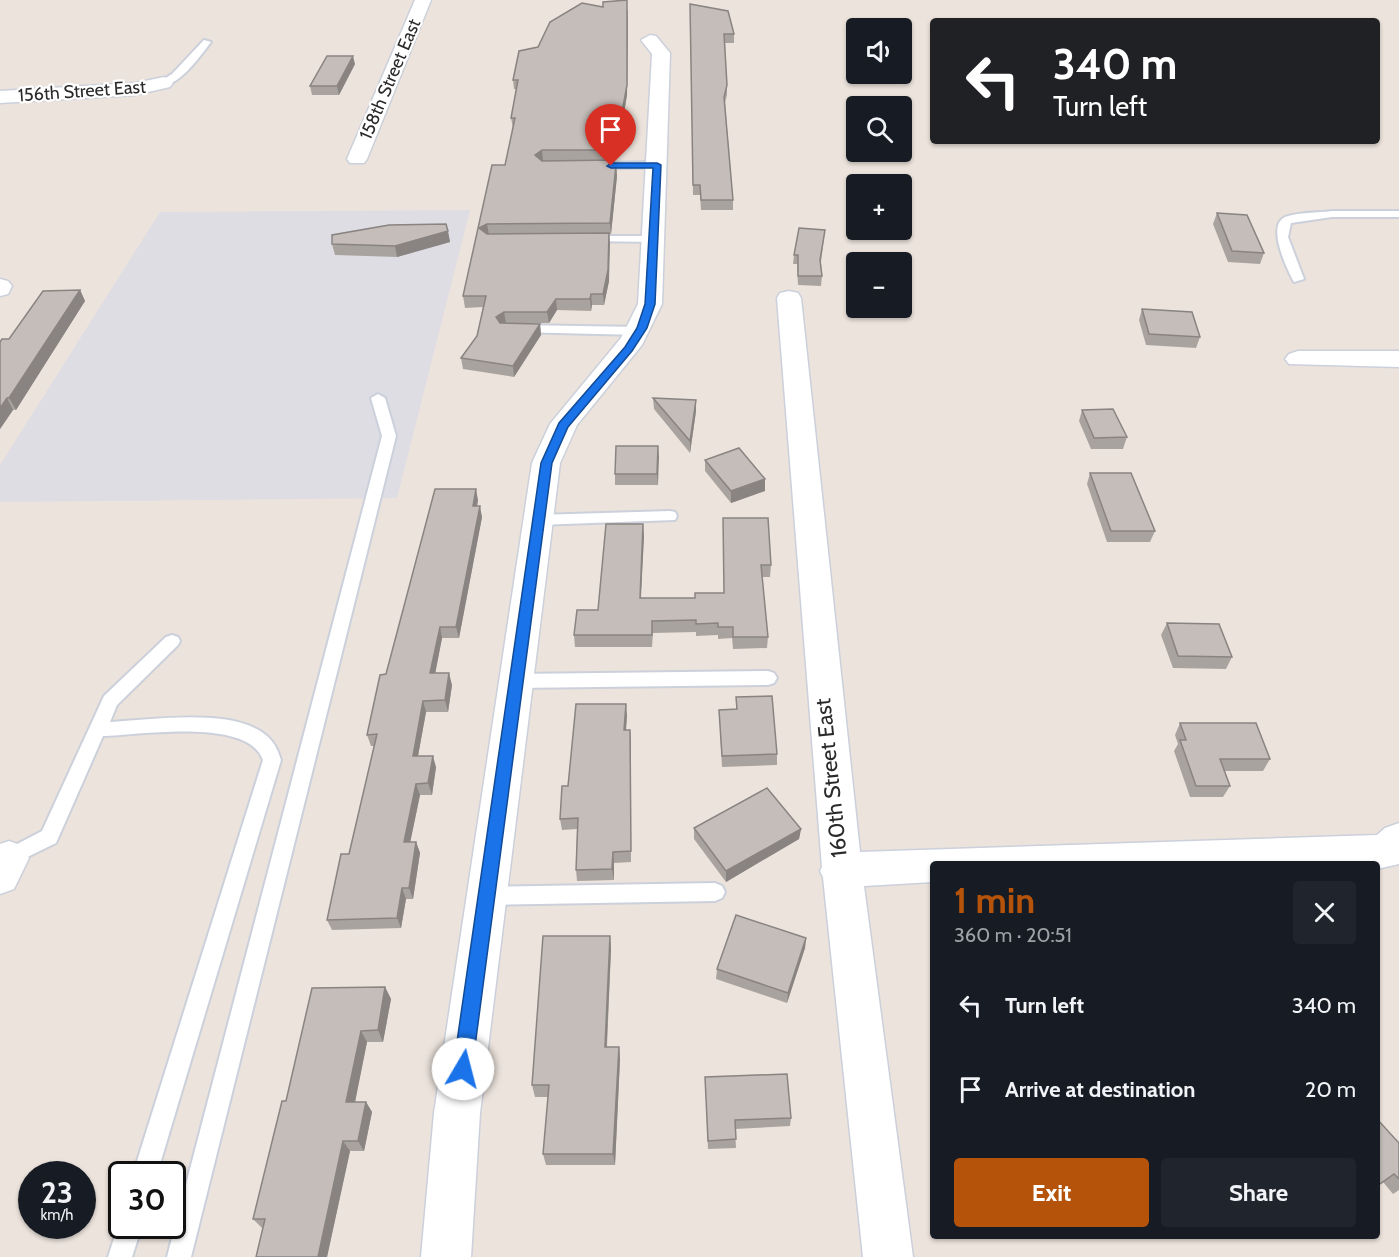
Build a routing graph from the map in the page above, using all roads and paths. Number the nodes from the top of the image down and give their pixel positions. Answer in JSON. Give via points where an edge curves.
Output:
{"nodes":[{"id":1,"x":423,"y":0,"type":"edge"},
{"id":2,"x":650,"y":40,"type":"dead end"},
{"id":3,"x":207,"y":42,"type":"dead end"},
{"id":4,"x":164,"y":83,"type":"joint"},
{"id":5,"x":0,"y":97,"type":"edge"},
{"id":6,"x":357,"y":159,"type":"dead end"},
{"id":7,"x":657,"y":165,"type":"junction"},
{"id":8,"x":588,"y":166,"type":"edge"},
{"id":9,"x":1399,"y":214,"type":"edge"},
{"id":10,"x":572,"y":239,"type":"edge"},
{"id":11,"x":654,"y":239,"type":"junction"},
{"id":12,"x":1298,"y":279,"type":"dead end"},
{"id":13,"x":789,"y":298,"type":"dead end"},
{"id":14,"x":506,"y":329,"type":"edge"},
{"id":15,"x":640,"y":331,"type":"junction"},
{"id":16,"x":1298,"y":359,"type":"dead end"},
{"id":17,"x":1399,"y":359,"type":"edge"},
{"id":18,"x":378,"y":398,"type":"dead end"},
{"id":19,"x":670,"y":516,"type":"dead end"},
{"id":20,"x":537,"y":520,"type":"junction"},
{"id":21,"x":172,"y":641,"type":"dead end"},
{"id":22,"x":768,"y":678,"type":"dead end"},
{"id":23,"x":516,"y":681,"type":"junction"},
{"id":24,"x":98,"y":729,"type":"junction"},
{"id":25,"x":1399,"y":840,"type":"edge"},
{"id":26,"x":1056,"y":861,"type":"edge"},
{"id":27,"x":930,"y":865,"type":"edge"},
{"id":28,"x":4,"y":868,"type":"edge"},
{"id":29,"x":840,"y":871,"type":"junction"},
{"id":30,"x":715,"y":892,"type":"dead end"},
{"id":31,"x":486,"y":896,"type":"junction"},
{"id":32,"x":149,"y":1161,"type":"edge"},
{"id":33,"x":126,"y":1239,"type":"edge"},
{"id":34,"x":120,"y":1257,"type":"edge"},
{"id":35,"x":179,"y":1257,"type":"edge"},
{"id":36,"x":446,"y":1257,"type":"edge"},
{"id":37,"x":888,"y":1257,"type":"edge"}],
"edges":[{"from":1,"to":6,"type":"street","name":"158th Street East"},
{"from":2,"to":7,"type":"street","via":[[661,53]]},
{"from":3,"to":4,"type":"lane"},
{"from":4,"to":5,"type":"street","name":"156th Street East","via":[[142,88]]},
{"from":7,"to":8,"type":"lane"},
{"from":7,"to":11,"type":"street"},
{"from":9,"to":12,"type":"lane","via":[[1332,214],[1288,220],[1283,225],[1282,237]]},
{"from":10,"to":11,"type":"lane"},
{"from":11,"to":15,"type":"street","via":[[653,288]]},
{"from":13,"to":29,"type":"street","name":"160th Street East"},
{"from":14,"to":15,"type":"lane"},
{"from":15,"to":20,"type":"street","via":[[563,426],[546,463]]},
{"from":16,"to":17,"type":"street"},
{"from":18,"to":35,"type":"lane","via":[[389,436]]},
{"from":19,"to":20,"type":"lane"},
{"from":20,"to":23,"type":"street"},
{"from":21,"to":24,"type":"lane","via":[[110,701]]},
{"from":22,"to":23,"type":"lane"},
{"from":23,"to":31,"type":"street"},
{"from":24,"to":28,"type":"lane","via":[[49,837]]},
{"from":24,"to":32,"type":"lane","via":[[230,728],[257,737],[267,746],[272,760]]},
{"from":25,"to":26,"type":"street","via":[[1393,849],[1377,852]]},
{"from":27,"to":29,"type":"street"},
{"from":29,"to":37,"type":"street","name":"160th Street East"},
{"from":30,"to":31,"type":"lane"},
{"from":31,"to":36,"type":"street","via":[[457,1113]]},
{"from":33,"to":34,"type":"lane"}]}
